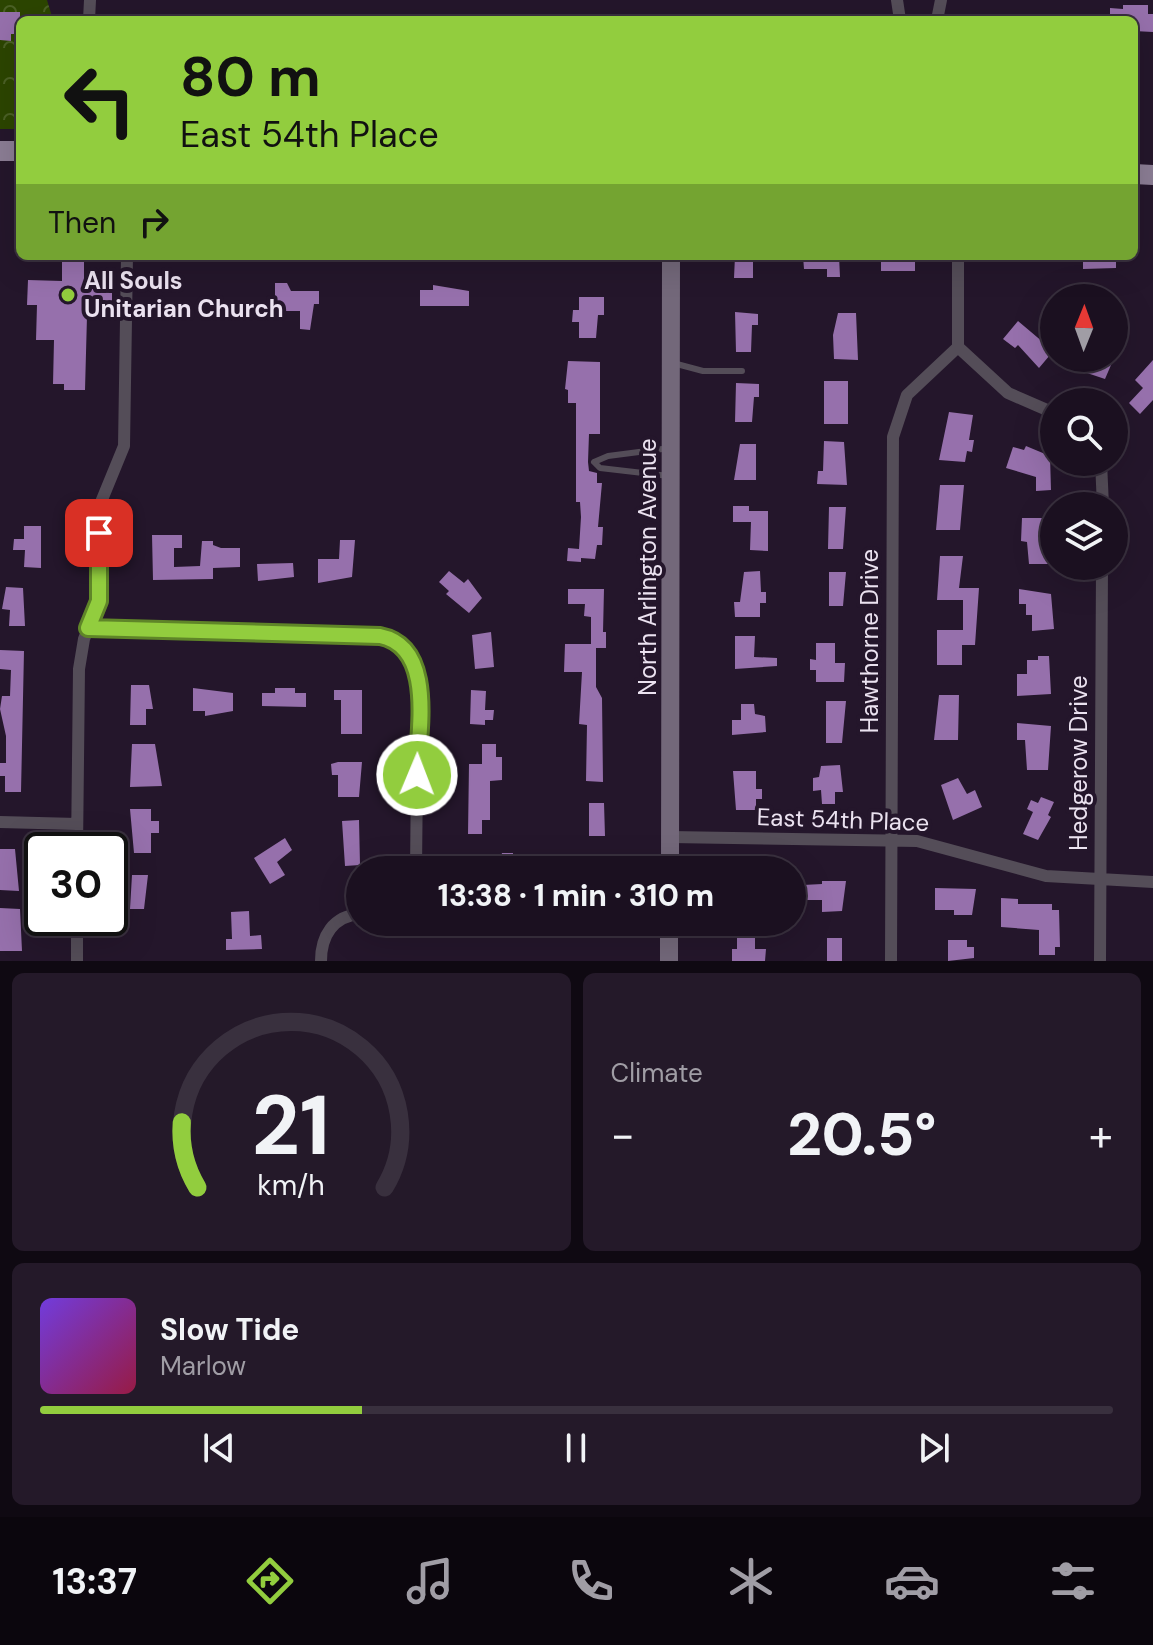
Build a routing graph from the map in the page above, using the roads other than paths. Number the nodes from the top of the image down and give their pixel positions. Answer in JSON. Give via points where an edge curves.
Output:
{"nodes":[{"id":1,"x":127,"y":260,"type":"edge"},
{"id":2,"x":673,"y":260,"type":"edge"},
{"id":3,"x":958,"y":260,"type":"edge"},
{"id":4,"x":958,"y":347,"type":"junction"},
{"id":5,"x":673,"y":363,"type":"junction"},
{"id":6,"x":742,"y":371,"type":"dead end"},
{"id":7,"x":1040,"y":407,"type":"edge"},
{"id":8,"x":672,"y":448,"type":"junction"},
{"id":9,"x":672,"y":476,"type":"junction"},
{"id":10,"x":1102,"y":580,"type":"edge"},
{"id":11,"x":88,"y":628,"type":"junction"},
{"id":12,"x":0,"y":822,"type":"edge"},
{"id":13,"x":77,"y":824,"type":"junction"},
{"id":14,"x":77,"y":832,"type":"edge"},
{"id":15,"x":670,"y":837,"type":"junction"},
{"id":16,"x":892,"y":841,"type":"junction"},
{"id":17,"x":416,"y":856,"type":"edge"},
{"id":18,"x":670,"y":856,"type":"edge"},
{"id":19,"x":1101,"y":881,"type":"junction"},
{"id":20,"x":1153,"y":882,"type":"edge"},
{"id":21,"x":346,"y":918,"type":"edge"},
{"id":22,"x":77,"y":936,"type":"edge"},
{"id":23,"x":669,"y":936,"type":"edge"},
{"id":24,"x":77,"y":961,"type":"edge"},
{"id":25,"x":321,"y":961,"type":"edge"},
{"id":26,"x":669,"y":961,"type":"edge"},
{"id":27,"x":891,"y":961,"type":"edge"},
{"id":28,"x":1100,"y":961,"type":"edge"}],
"edges":[{"from":1,"to":11,"type":"street","via":[[124,446],[99,507],[99,601]]},
{"from":2,"to":5,"type":"main road","name":"North Arlington Avenue"},
{"from":3,"to":4,"type":"street"},
{"from":4,"to":7,"type":"street","via":[[1008,393]]},
{"from":4,"to":16,"type":"street","name":"Hawthorne Drive","via":[[910,391],[893,437]]},
{"from":5,"to":6,"type":"lane","via":[[703,371]]},
{"from":5,"to":8,"type":"main road","name":"North Arlington Avenue"},
{"from":8,"to":9,"type":"main road","name":"North Arlington Avenue"},
{"from":8,"to":9,"type":"lane","via":[[594,462],[600,468]]},
{"from":9,"to":15,"type":"main road","name":"North Arlington Avenue"},
{"from":10,"to":19,"type":"street","name":"Hedgerow Drive"},
{"from":11,"to":13,"type":"street","via":[[79,669]]},
{"from":11,"to":17,"type":"street","via":[[380,636],[404,646],[418,676]]},
{"from":12,"to":13,"type":"street"},
{"from":13,"to":14,"type":"street"},
{"from":15,"to":16,"type":"street","name":"East 54th Place"},
{"from":15,"to":18,"type":"main road","name":"North Arlington Avenue"},
{"from":16,"to":19,"type":"street","name":"East 54th Place","via":[[932,844],[1046,876]]},
{"from":16,"to":27,"type":"street","name":"Hawthorne Drive"},
{"from":19,"to":20,"type":"street","name":"East 54th Place"},
{"from":19,"to":28,"type":"street","name":"Hedgerow Drive"},
{"from":21,"to":25,"type":"street","via":[[331,927]]},
{"from":22,"to":24,"type":"street"},
{"from":23,"to":26,"type":"main road"}]}
